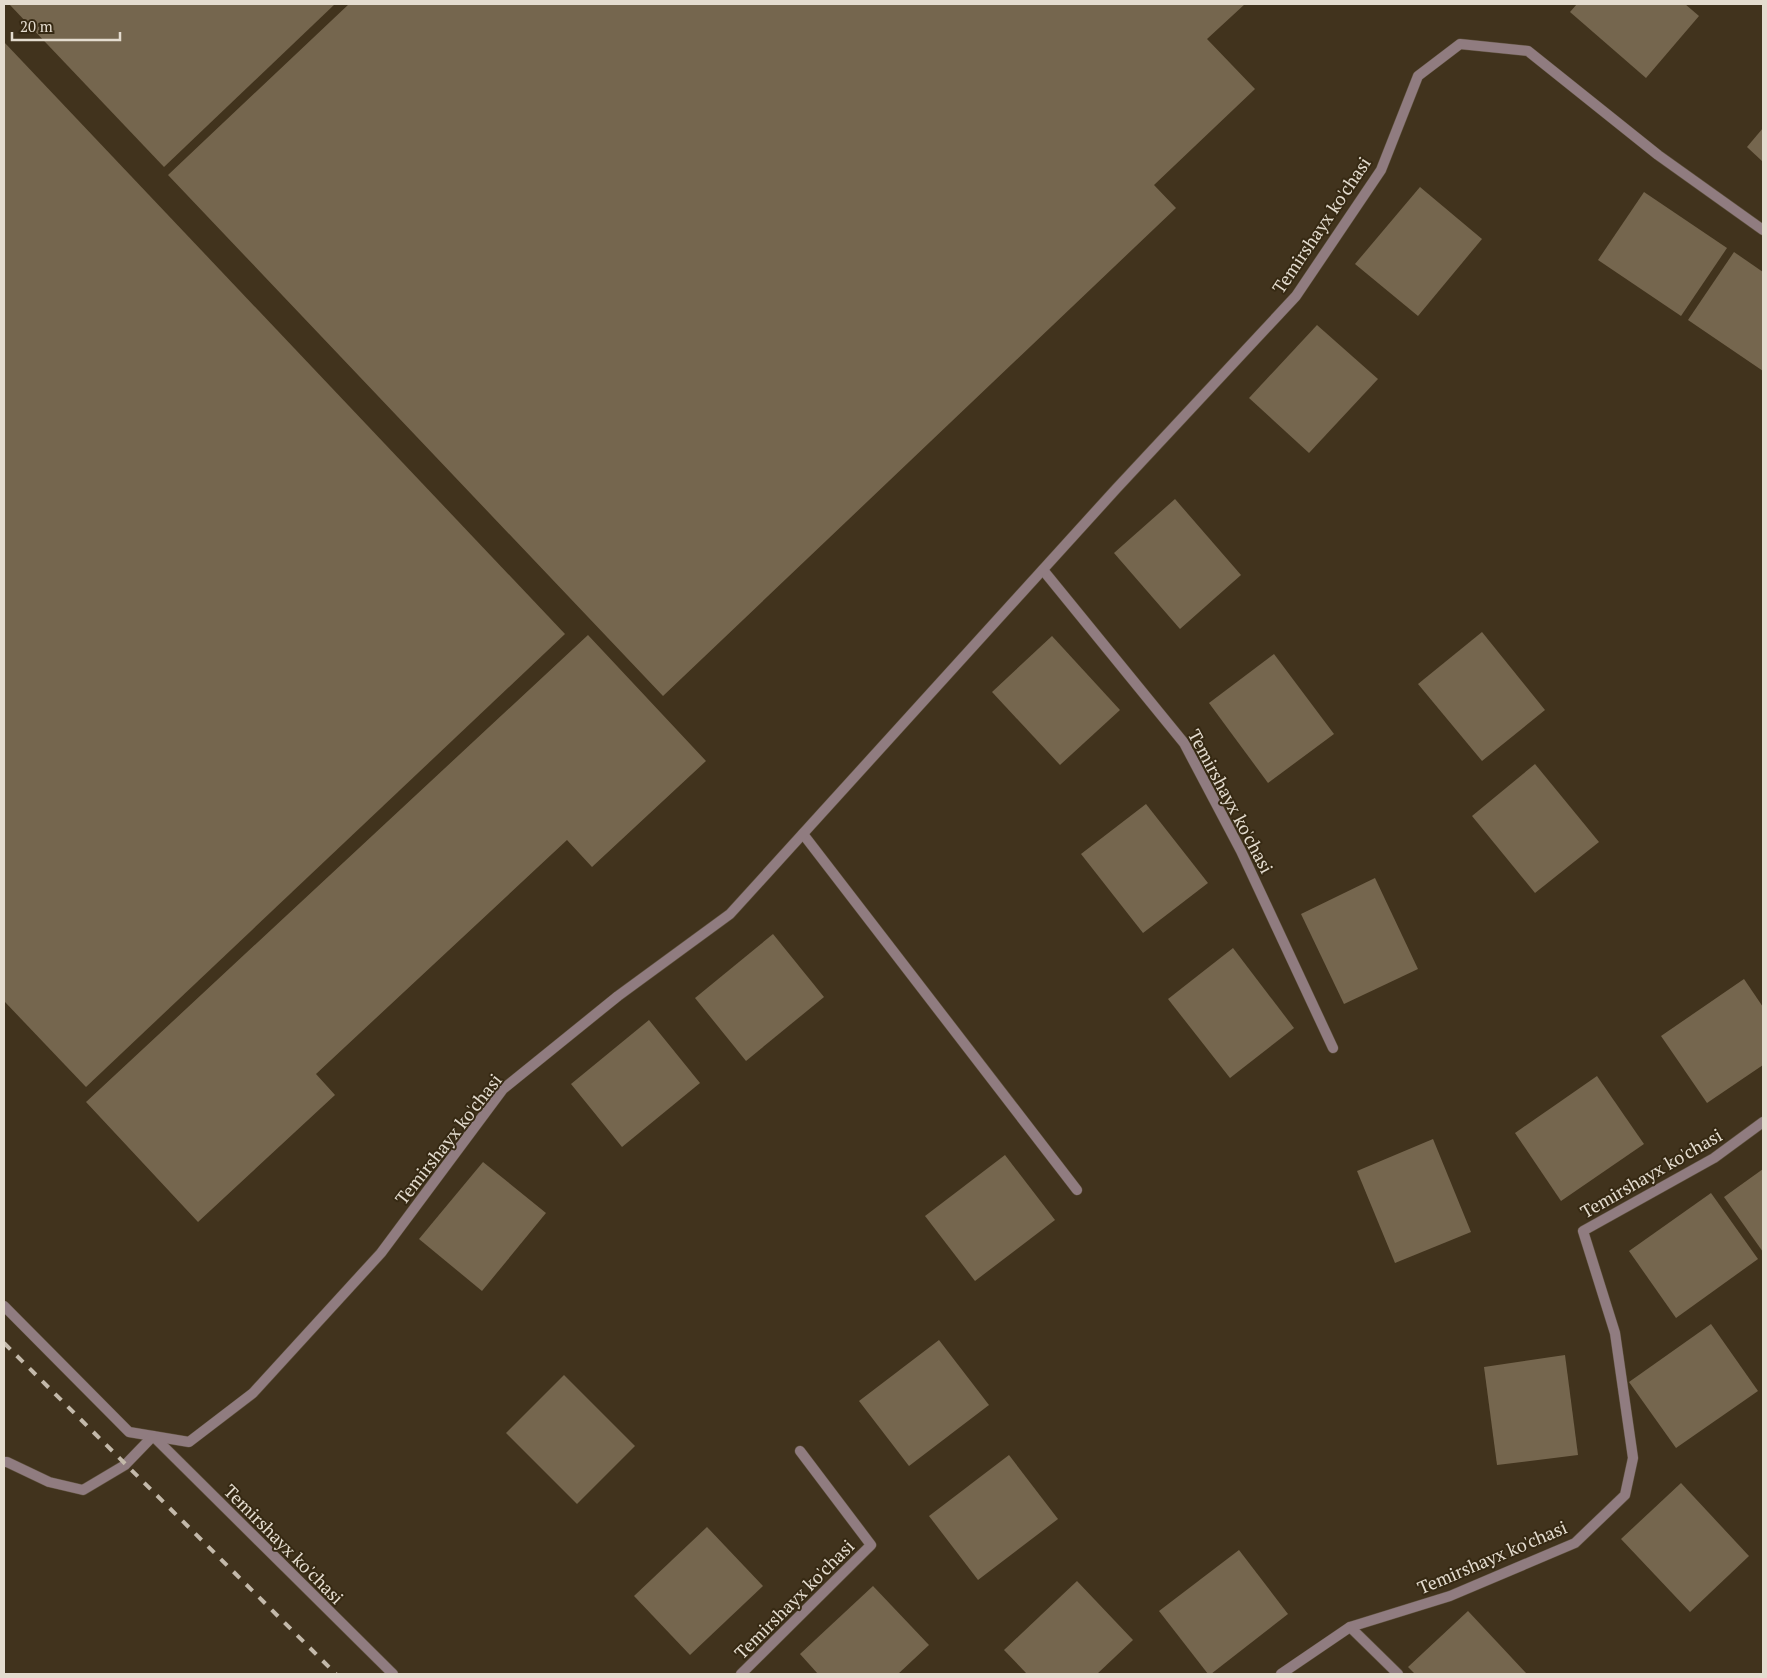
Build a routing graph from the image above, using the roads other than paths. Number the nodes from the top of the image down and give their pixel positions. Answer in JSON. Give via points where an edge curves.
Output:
{"nodes":[{"id":1,"x":1763,"y":230,"type":"edge"},
{"id":2,"x":1043,"y":570,"type":"junction"},
{"id":3,"x":804,"y":834,"type":"junction"},
{"id":4,"x":1333,"y":1048,"type":"dead end"},
{"id":5,"x":1763,"y":1122,"type":"edge"},
{"id":6,"x":1077,"y":1190,"type":"dead end"},
{"id":7,"x":4,"y":1306,"type":"edge"},
{"id":8,"x":153,"y":1436,"type":"junction"},
{"id":9,"x":800,"y":1451,"type":"dead end"},
{"id":10,"x":4,"y":1462,"type":"edge"},
{"id":11,"x":1350,"y":1627,"type":"junction"},
{"id":12,"x":393,"y":1674,"type":"edge"},
{"id":13,"x":741,"y":1674,"type":"edge"},
{"id":14,"x":1281,"y":1674,"type":"edge"},
{"id":15,"x":1398,"y":1674,"type":"edge"}],
"edges":[{"from":1,"to":2,"type":"street","name":"Temirshayx ko'chasi","via":[[1658,155],[1528,51],[1460,44],[1418,76],[1380,170],[1296,296]]},
{"from":2,"to":3,"type":"street","name":"Temirshayx ko'chasi"},
{"from":2,"to":4,"type":"street","name":"Temirshayx ko'chasi","via":[[1184,743],[1242,851]]},
{"from":3,"to":6,"type":"street"},
{"from":3,"to":8,"type":"street","name":"Temirshayx ko'chasi","via":[[730,914],[618,996],[503,1089],[381,1253],[254,1393],[189,1442]]},
{"from":5,"to":11,"type":"street","name":"Temirshayx ko'chasi","via":[[1714,1158],[1583,1231],[1615,1333],[1633,1458],[1625,1495],[1575,1543],[1450,1596]]},
{"from":7,"to":8,"type":"street","name":"Temirshayx ko'chasi","via":[[130,1432]]},
{"from":8,"to":10,"type":"street","via":[[125,1465],[83,1490],[49,1482]]},
{"from":8,"to":12,"type":"street","name":"Temirshayx ko'chasi"},
{"from":9,"to":13,"type":"street","name":"Temirshayx ko'chasi","via":[[871,1545]]},
{"from":11,"to":14,"type":"street","name":"Temirshayx ko'chasi"},
{"from":11,"to":15,"type":"street"}]}
